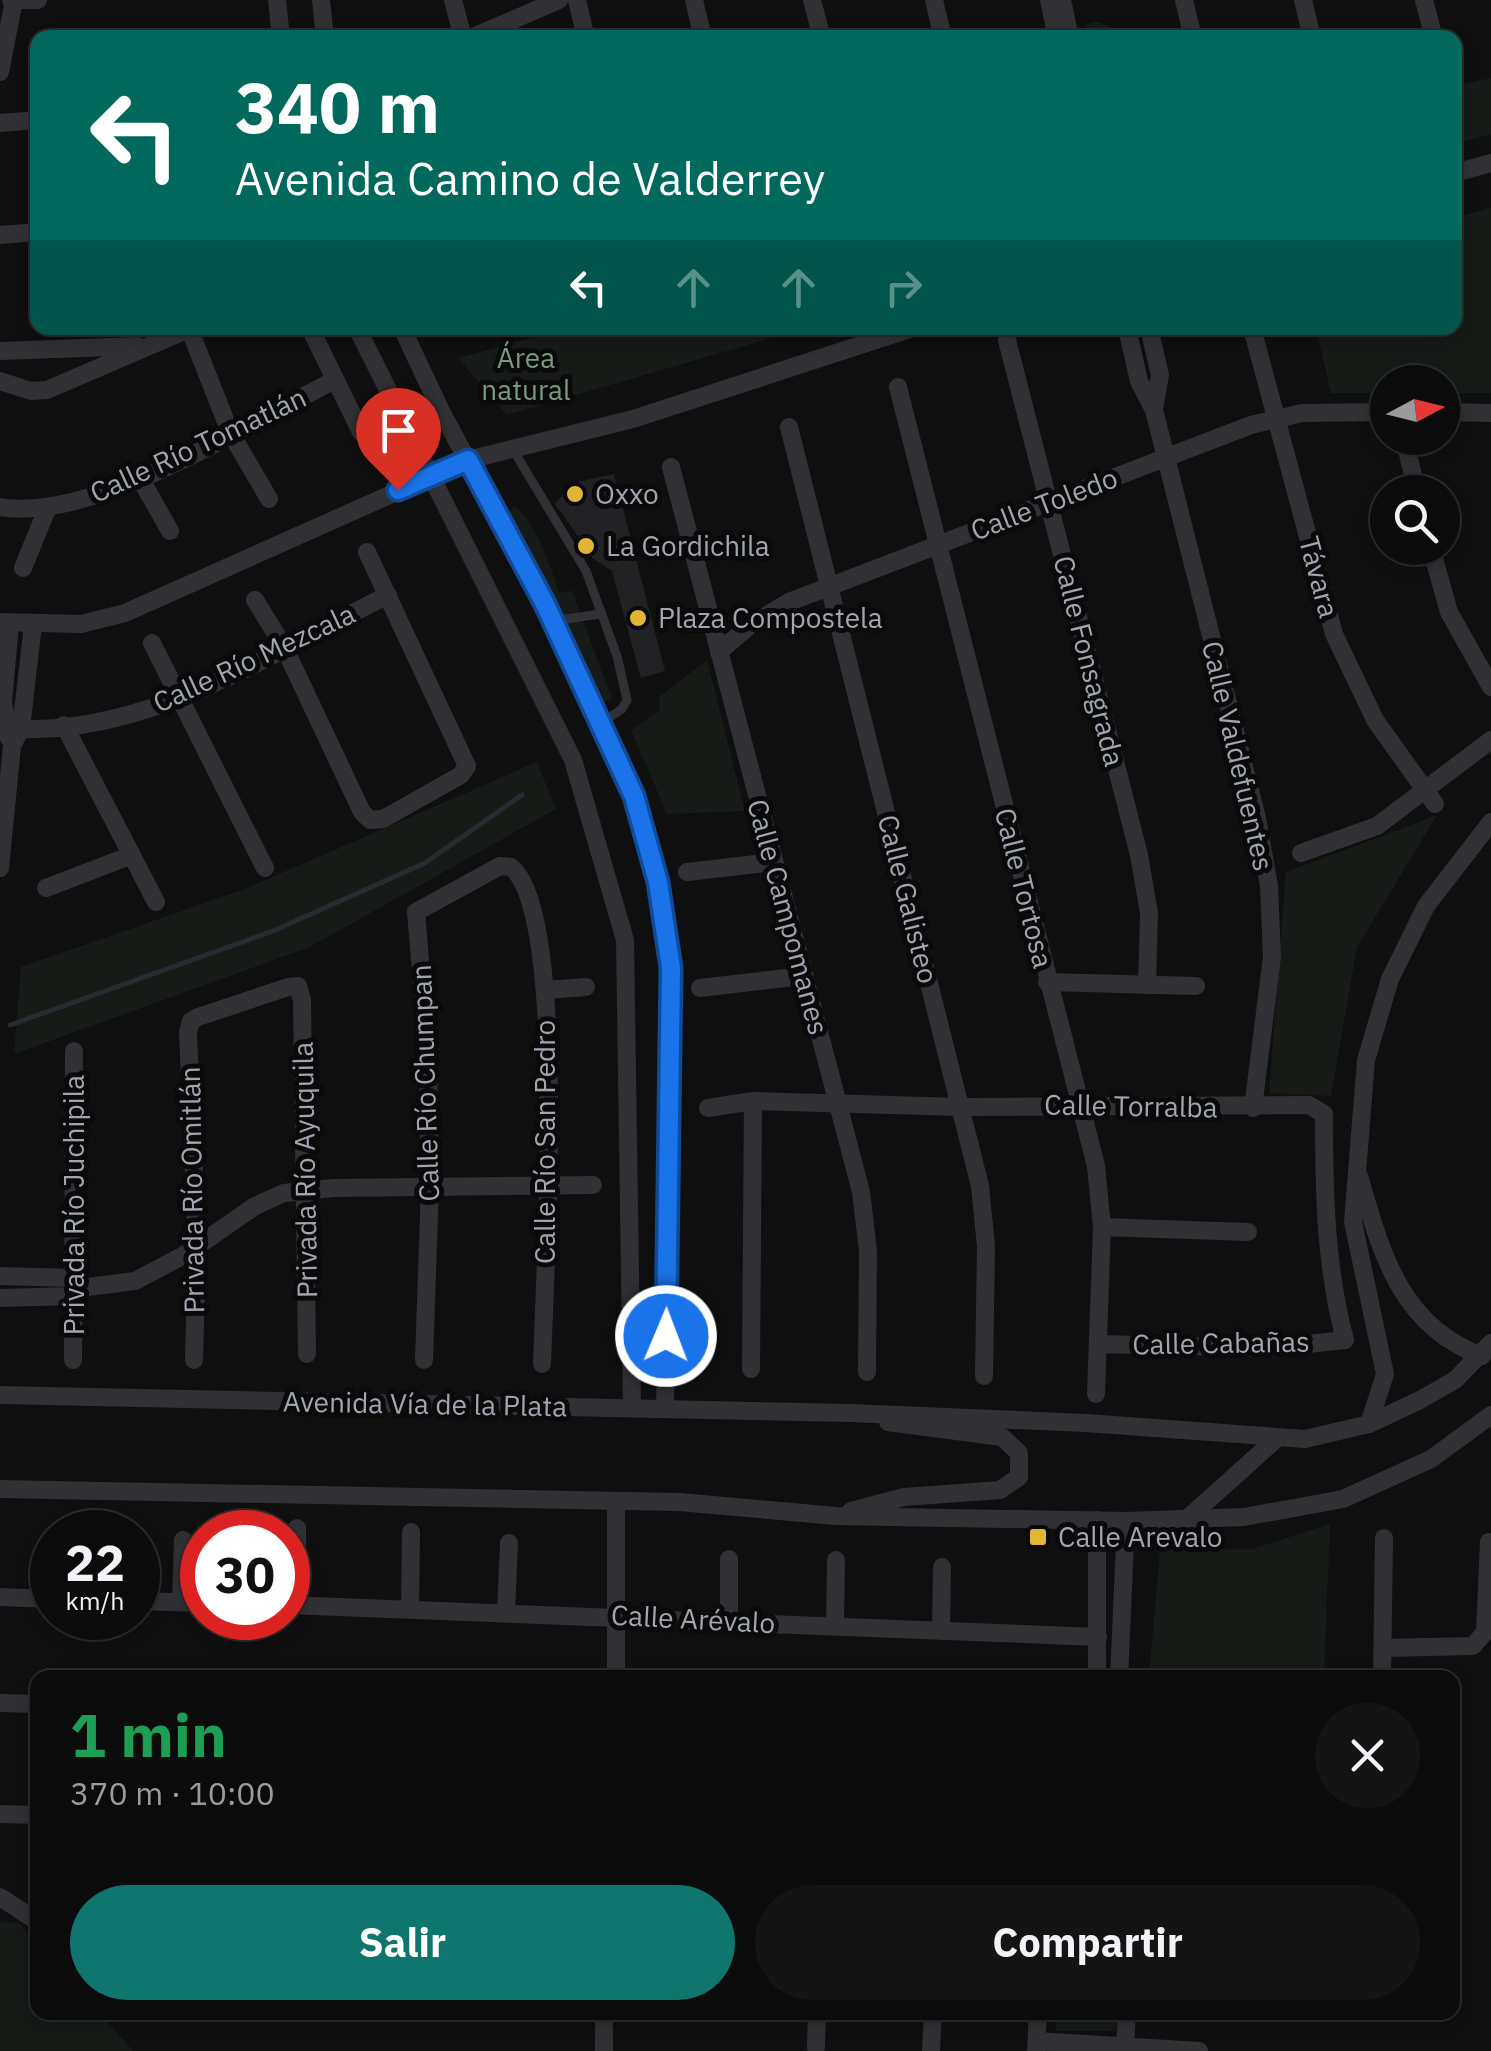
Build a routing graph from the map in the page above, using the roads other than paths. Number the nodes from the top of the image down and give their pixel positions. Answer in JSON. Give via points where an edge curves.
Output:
{"nodes":[{"id":1,"x":13,"y":0,"type":"edge"},
{"id":2,"x":38,"y":0,"type":"edge"},
{"id":3,"x":277,"y":0,"type":"edge"},
{"id":4,"x":322,"y":0,"type":"edge"},
{"id":5,"x":453,"y":0,"type":"edge"},
{"id":6,"x":558,"y":0,"type":"edge"},
{"id":7,"x":577,"y":0,"type":"edge"},
{"id":8,"x":694,"y":0,"type":"edge"},
{"id":9,"x":812,"y":0,"type":"edge"},
{"id":10,"x":934,"y":0,"type":"edge"},
{"id":11,"x":1048,"y":0,"type":"edge"},
{"id":12,"x":1062,"y":0,"type":"edge"},
{"id":13,"x":1184,"y":0,"type":"edge"},
{"id":14,"x":1303,"y":0,"type":"edge"},
{"id":15,"x":1424,"y":0,"type":"edge"},
{"id":16,"x":280,"y":30,"type":"edge"},
{"id":17,"x":324,"y":30,"type":"edge"},
{"id":18,"x":460,"y":30,"type":"edge"},
{"id":19,"x":490,"y":30,"type":"edge"},
{"id":20,"x":584,"y":30,"type":"edge"},
{"id":21,"x":701,"y":30,"type":"edge"},
{"id":22,"x":820,"y":30,"type":"edge"},
{"id":23,"x":941,"y":30,"type":"edge"},
{"id":24,"x":1055,"y":30,"type":"edge"},
{"id":25,"x":1068,"y":30,"type":"edge"},
{"id":26,"x":1191,"y":30,"type":"edge"},
{"id":27,"x":1310,"y":30,"type":"edge"},
{"id":28,"x":1432,"y":30,"type":"edge"},
{"id":29,"x":0,"y":72,"type":"edge"},
{"id":30,"x":30,"y":121,"type":"edge"},
{"id":31,"x":0,"y":123,"type":"edge"},
{"id":32,"x":1491,"y":162,"type":"edge"},
{"id":33,"x":1462,"y":171,"type":"edge"},
{"id":34,"x":30,"y":233,"type":"edge"},
{"id":35,"x":0,"y":235,"type":"edge"},
{"id":36,"x":172,"y":335,"type":"edge"},
{"id":37,"x":192,"y":335,"type":"edge"},
{"id":38,"x":313,"y":335,"type":"edge"},
{"id":39,"x":362,"y":335,"type":"edge"},
{"id":40,"x":406,"y":335,"type":"edge"},
{"id":41,"x":891,"y":335,"type":"edge"},
{"id":42,"x":1129,"y":335,"type":"edge"},
{"id":43,"x":1151,"y":335,"type":"edge"},
{"id":44,"x":1254,"y":335,"type":"edge"},
{"id":45,"x":1007,"y":340,"type":"dead end"},
{"id":46,"x":144,"y":346,"type":"junction"},
{"id":47,"x":0,"y":351,"type":"edge"},
{"id":48,"x":335,"y":380,"type":"junction"},
{"id":49,"x":0,"y":381,"type":"edge"},
{"id":50,"x":898,"y":387,"type":"dead end"},
{"id":51,"x":1154,"y":410,"type":"junction"},
{"id":52,"x":1370,"y":412,"type":"edge"},
{"id":53,"x":1460,"y":412,"type":"edge"},
{"id":54,"x":1491,"y":413,"type":"edge"},
{"id":55,"x":1276,"y":418,"type":"junction"},
{"id":56,"x":789,"y":427,"type":"dead end"},
{"id":57,"x":230,"y":432,"type":"junction"},
{"id":58,"x":361,"y":432,"type":"dead end"},
{"id":59,"x":511,"y":446,"type":"junction"},
{"id":60,"x":1163,"y":459,"type":"junction"},
{"id":61,"x":468,"y":460,"type":"junction"},
{"id":62,"x":672,"y":467,"type":"dead end"},
{"id":63,"x":432,"y":475,"type":"junction"},
{"id":64,"x":140,"y":478,"type":"junction"},
{"id":65,"x":268,"y":500,"type":"dead end"},
{"id":66,"x":1049,"y":502,"type":"junction"},
{"id":67,"x":0,"y":507,"type":"edge"},
{"id":68,"x":46,"y":510,"type":"junction"},
{"id":69,"x":170,"y":532,"type":"dead end"},
{"id":70,"x":938,"y":545,"type":"junction"},
{"id":71,"x":367,"y":552,"type":"dead end"},
{"id":72,"x":1436,"y":565,"type":"edge"},
{"id":73,"x":22,"y":568,"type":"dead end"},
{"id":74,"x":829,"y":586,"type":"junction"},
{"id":75,"x":388,"y":595,"type":"junction"},
{"id":76,"x":255,"y":600,"type":"dead end"},
{"id":77,"x":600,"y":614,"type":"junction"},
{"id":78,"x":550,"y":621,"type":"junction"},
{"id":79,"x":5,"y":623,"type":"edge"},
{"id":80,"x":33,"y":624,"type":"junction"},
{"id":81,"x":152,"y":642,"type":"dead end"},
{"id":82,"x":284,"y":647,"type":"junction"},
{"id":83,"x":720,"y":652,"type":"junction"},
{"id":84,"x":1491,"y":687,"type":"edge"},
{"id":85,"x":180,"y":698,"type":"junction"},
{"id":86,"x":600,"y":723,"type":"junction"},
{"id":87,"x":64,"y":725,"type":"junction"},
{"id":88,"x":10,"y":732,"type":"edge"},
{"id":89,"x":1491,"y":740,"type":"edge"},
{"id":90,"x":1431,"y":798,"type":"junction"},
{"id":91,"x":1491,"y":822,"type":"edge"},
{"id":92,"x":1301,"y":853,"type":"dead end"},
{"id":93,"x":132,"y":855,"type":"junction"},
{"id":94,"x":774,"y":862,"type":"junction"},
{"id":95,"x":511,"y":866,"type":"joint"},
{"id":96,"x":0,"y":868,"type":"edge"},
{"id":97,"x":265,"y":868,"type":"dead end"},
{"id":98,"x":688,"y":872,"type":"dead end"},
{"id":99,"x":46,"y":888,"type":"dead end"},
{"id":100,"x":156,"y":902,"type":"dead end"},
{"id":101,"x":804,"y":976,"type":"junction"},
{"id":102,"x":1047,"y":982,"type":"junction"},
{"id":103,"x":1147,"y":985,"type":"junction"},
{"id":104,"x":1196,"y":986,"type":"dead end"},
{"id":105,"x":586,"y":987,"type":"dead end"},
{"id":106,"x":700,"y":988,"type":"dead end"},
{"id":107,"x":546,"y":990,"type":"junction"},
{"id":108,"x":190,"y":1021,"type":"joint"},
{"id":109,"x":74,"y":1051,"type":"dead end"},
{"id":110,"x":753,"y":1100,"type":"junction"},
{"id":111,"x":1078,"y":1104,"type":"junction"},
{"id":112,"x":837,"y":1105,"type":"junction"},
{"id":113,"x":960,"y":1107,"type":"junction"},
{"id":114,"x":708,"y":1108,"type":"dead end"},
{"id":115,"x":1253,"y":1108,"type":"junction"},
{"id":116,"x":1358,"y":1171,"type":"junction"},
{"id":117,"x":592,"y":1184,"type":"dead end"},
{"id":118,"x":430,"y":1186,"type":"junction"},
{"id":119,"x":547,"y":1186,"type":"junction"},
{"id":120,"x":305,"y":1189,"type":"junction"},
{"id":121,"x":1102,"y":1227,"type":"junction"},
{"id":122,"x":1248,"y":1232,"type":"dead end"},
{"id":123,"x":197,"y":1246,"type":"junction"},
{"id":124,"x":0,"y":1276,"type":"edge"},
{"id":125,"x":78,"y":1287,"type":"junction"},
{"id":126,"x":0,"y":1298,"type":"edge"},
{"id":127,"x":1345,"y":1340,"type":"joint"},
{"id":128,"x":1098,"y":1344,"type":"junction"},
{"id":129,"x":1486,"y":1350,"type":"edge"},
{"id":130,"x":307,"y":1354,"type":"dead end"},
{"id":131,"x":74,"y":1360,"type":"dead end"},
{"id":132,"x":194,"y":1360,"type":"dead end"},
{"id":133,"x":424,"y":1360,"type":"dead end"},
{"id":134,"x":542,"y":1364,"type":"dead end"},
{"id":135,"x":751,"y":1369,"type":"dead end"},
{"id":136,"x":867,"y":1372,"type":"dead end"},
{"id":137,"x":984,"y":1376,"type":"dead end"},
{"id":138,"x":1096,"y":1394,"type":"dead end"},
{"id":139,"x":0,"y":1395,"type":"edge"},
{"id":140,"x":632,"y":1408,"type":"junction"},
{"id":141,"x":665,"y":1410,"type":"junction"},
{"id":142,"x":850,"y":1413,"type":"junction"},
{"id":143,"x":1491,"y":1414,"type":"edge"},
{"id":144,"x":1369,"y":1424,"type":"junction"},
{"id":145,"x":1276,"y":1439,"type":"junction"},
{"id":146,"x":0,"y":1489,"type":"edge"},
{"id":147,"x":616,"y":1501,"type":"junction"},
{"id":148,"x":836,"y":1516,"type":"junction"},
{"id":149,"x":1188,"y":1518,"type":"junction"},
{"id":150,"x":1097,"y":1520,"type":"junction"},
{"id":151,"x":1126,"y":1521,"type":"junction"},
{"id":152,"x":411,"y":1532,"type":"dead end"},
{"id":153,"x":1384,"y":1538,"type":"dead end"},
{"id":154,"x":1489,"y":1542,"type":"edge"},
{"id":155,"x":509,"y":1543,"type":"dead end"},
{"id":156,"x":730,"y":1560,"type":"dead end"},
{"id":157,"x":836,"y":1560,"type":"dead end"},
{"id":158,"x":942,"y":1567,"type":"dead end"},
{"id":159,"x":0,"y":1597,"type":"edge"},
{"id":160,"x":30,"y":1598,"type":"edge"},
{"id":161,"x":310,"y":1606,"type":"edge"},
{"id":162,"x":410,"y":1609,"type":"junction"},
{"id":163,"x":506,"y":1612,"type":"junction"},
{"id":164,"x":616,"y":1615,"type":"junction"},
{"id":165,"x":728,"y":1620,"type":"junction"},
{"id":166,"x":835,"y":1626,"type":"junction"},
{"id":167,"x":941,"y":1631,"type":"junction"},
{"id":168,"x":1098,"y":1637,"type":"junction"},
{"id":169,"x":1383,"y":1648,"type":"junction"},
{"id":170,"x":616,"y":1670,"type":"edge"},
{"id":171,"x":1097,"y":1670,"type":"edge"},
{"id":172,"x":1120,"y":1670,"type":"edge"},
{"id":173,"x":1382,"y":1670,"type":"edge"},
{"id":174,"x":0,"y":1703,"type":"edge"},
{"id":175,"x":30,"y":1704,"type":"edge"},
{"id":176,"x":0,"y":1814,"type":"edge"},
{"id":177,"x":30,"y":1815,"type":"edge"},
{"id":178,"x":0,"y":1897,"type":"edge"},
{"id":179,"x":30,"y":1917,"type":"edge"},
{"id":180,"x":604,"y":2020,"type":"edge"},
{"id":181,"x":817,"y":2020,"type":"edge"},
{"id":182,"x":933,"y":2020,"type":"edge"},
{"id":183,"x":1038,"y":2020,"type":"edge"},
{"id":184,"x":1127,"y":2020,"type":"edge"},
{"id":185,"x":1037,"y":2046,"type":"edge"},
{"id":186,"x":1125,"y":2046,"type":"junction"},
{"id":187,"x":816,"y":2047,"type":"dead end"},
{"id":188,"x":604,"y":2050,"type":"edge"},
{"id":189,"x":931,"y":2051,"type":"edge"},
{"id":190,"x":1199,"y":2051,"type":"edge"}],
"edges":[{"from":1,"to":2,"type":"street"},
{"from":1,"to":29,"type":"street"},
{"from":3,"to":16,"type":"street"},
{"from":4,"to":17,"type":"street"},
{"from":5,"to":18,"type":"street"},
{"from":6,"to":19,"type":"street"},
{"from":7,"to":20,"type":"street"},
{"from":8,"to":21,"type":"street"},
{"from":9,"to":22,"type":"street"},
{"from":10,"to":23,"type":"street"},
{"from":11,"to":24,"type":"street"},
{"from":12,"to":25,"type":"street"},
{"from":13,"to":26,"type":"street"},
{"from":14,"to":27,"type":"street"},
{"from":15,"to":28,"type":"street"},
{"from":30,"to":31,"type":"street"},
{"from":32,"to":33,"type":"street"},
{"from":34,"to":35,"type":"street"},
{"from":36,"to":46,"type":"street"},
{"from":37,"to":57,"type":"street"},
{"from":38,"to":48,"type":"street"},
{"from":39,"to":63,"type":"street"},
{"from":40,"to":61,"type":"street"},
{"from":41,"to":59,"type":"street","via":[[633,419]]},
{"from":42,"to":51,"type":"street","name":"Calle Valdefuentes"},
{"from":43,"to":51,"type":"street","name":"Calle Valdefuentes","via":[[1160,375]]},
{"from":44,"to":55,"type":"street","name":"Távara"},
{"from":45,"to":66,"type":"street","name":"Calle Fonsagrada"},
{"from":46,"to":47,"type":"street"},
{"from":46,"to":49,"type":"street","via":[[47,390]]},
{"from":48,"to":57,"type":"street","name":"Calle Río Tomatlán"},
{"from":48,"to":58,"type":"street"},
{"from":50,"to":70,"type":"street","name":"Calle Tortosa"},
{"from":51,"to":60,"type":"street","name":"Calle Valdefuentes"},
{"from":52,"to":55,"type":"street","name":"Calle Toledo"},
{"from":53,"to":54,"type":"street"},
{"from":55,"to":60,"type":"street","name":"Calle Toledo"},
{"from":55,"to":90,"type":"street","name":"Távara","via":[[1334,634],[1376,720]]},
{"from":56,"to":74,"type":"street","name":"Calle Galisteo"},
{"from":57,"to":64,"type":"street","name":"Calle Río Tomatlán"},
{"from":57,"to":65,"type":"street"},
{"from":59,"to":61,"type":"street"},
{"from":59,"to":77,"type":"lane","via":[[586,571]]},
{"from":60,"to":66,"type":"street","name":"Calle Toledo"},
{"from":60,"to":115,"type":"street","name":"Calle Valdefuentes","via":[[1269,886],[1272,957]]},
{"from":61,"to":63,"type":"street"},
{"from":61,"to":78,"type":"street"},
{"from":62,"to":83,"type":"street","name":"Calle Campomanes"},
{"from":63,"to":80,"type":"street","via":[[125,613],[81,624]]},
{"from":63,"to":140,"type":"street","via":[[573,760],[626,940]]},
{"from":64,"to":68,"type":"street","name":"Calle Río Tomatlán","via":[[104,496]]},
{"from":64,"to":69,"type":"street"},
{"from":66,"to":70,"type":"street","name":"Calle Toledo"},
{"from":66,"to":103,"type":"street","name":"Calle Fonsagrada","via":[[1139,855],[1149,913]]},
{"from":67,"to":68,"type":"street","name":"Calle Río Tomatlán"},
{"from":68,"to":73,"type":"street"},
{"from":70,"to":74,"type":"street","name":"Calle Toledo"},
{"from":70,"to":102,"type":"street","name":"Calle Tortosa"},
{"from":71,"to":75,"type":"street"},
{"from":72,"to":84,"type":"street","via":[[1449,612]]},
{"from":74,"to":83,"type":"street","name":"Calle Toledo","via":[[771,612]]},
{"from":74,"to":113,"type":"street","name":"Calle Galisteo"},
{"from":75,"to":82,"type":"street","name":"Calle Río Mezcala"},
{"from":75,"to":82,"type":"street","via":[[467,766],[462,775],[383,818],[370,820]]},
{"from":76,"to":82,"type":"street"},
{"from":77,"to":78,"type":"lane"},
{"from":77,"to":86,"type":"lane","via":[[627,690],[622,709]]},
{"from":78,"to":86,"type":"street"},
{"from":79,"to":80,"type":"street"},
{"from":79,"to":88,"type":"street"},
{"from":80,"to":88,"type":"street"},
{"from":81,"to":85,"type":"street"},
{"from":82,"to":85,"type":"street","name":"Calle Río Mezcala"},
{"from":83,"to":94,"type":"street","name":"Calle Campomanes"},
{"from":85,"to":87,"type":"street","name":"Calle Río Mezcala"},
{"from":85,"to":97,"type":"street"},
{"from":86,"to":141,"type":"street","via":[[634,796],[658,882],[671,968]]},
{"from":87,"to":88,"type":"street","name":"Calle Río Mezcala"},
{"from":87,"to":93,"type":"street"},
{"from":88,"to":96,"type":"street"},
{"from":89,"to":90,"type":"street"},
{"from":90,"to":92,"type":"street","via":[[1348,840]]},
{"from":91,"to":116,"type":"street","via":[[1426,906],[1390,979],[1366,1060]]},
{"from":93,"to":99,"type":"street"},
{"from":93,"to":100,"type":"street"},
{"from":94,"to":98,"type":"street"},
{"from":94,"to":101,"type":"street","name":"Calle Campomanes"},
{"from":95,"to":107,"type":"street","name":"Calle Río San Pedro","via":[[527,888]]},
{"from":95,"to":118,"type":"street","name":"Calle Río Chumpan","via":[[416,912]]},
{"from":101,"to":106,"type":"street"},
{"from":101,"to":112,"type":"street","name":"Calle Campomanes"},
{"from":102,"to":103,"type":"street"},
{"from":102,"to":111,"type":"street","name":"Calle Tortosa"},
{"from":103,"to":104,"type":"street"},
{"from":105,"to":107,"type":"street"},
{"from":107,"to":119,"type":"street","name":"Calle Río San Pedro"},
{"from":108,"to":120,"type":"street","name":"Privada Río Ayuquila","via":[[298,986]]},
{"from":108,"to":123,"type":"street","name":"Privada Río Omitlán"},
{"from":109,"to":125,"type":"street","name":"Privada Río Juchipila"},
{"from":110,"to":112,"type":"street","name":"Calle Torralba"},
{"from":110,"to":114,"type":"street","name":"Calle Torralba"},
{"from":110,"to":135,"type":"street"},
{"from":111,"to":113,"type":"street","name":"Calle Torralba"},
{"from":111,"to":115,"type":"street","name":"Calle Torralba"},
{"from":111,"to":121,"type":"street","name":"Calle Tortosa","via":[[1096,1166]]},
{"from":112,"to":113,"type":"street","name":"Calle Torralba"},
{"from":112,"to":136,"type":"street","name":"Calle Campomanes","via":[[866,1225]]},
{"from":113,"to":137,"type":"street","name":"Calle Galisteo","via":[[984,1212]]},
{"from":115,"to":127,"type":"street","name":"Calle Torralba","via":[[1309,1105],[1324,1114],[1324,1232]]},
{"from":116,"to":129,"type":"street","via":[[1372,1229],[1399,1290],[1437,1334]]},
{"from":116,"to":144,"type":"street","via":[[1353,1222],[1386,1374]]},
{"from":117,"to":119,"type":"street"},
{"from":118,"to":119,"type":"street"},
{"from":118,"to":120,"type":"street"},
{"from":118,"to":133,"type":"street","name":"Calle Río Chumpan"},
{"from":119,"to":134,"type":"street","name":"Calle Río San Pedro"},
{"from":120,"to":123,"type":"street","via":[[254,1206]]},
{"from":120,"to":130,"type":"street","name":"Privada Río Ayuquila"},
{"from":121,"to":122,"type":"street"},
{"from":121,"to":128,"type":"street","name":"Calle Tortosa"},
{"from":123,"to":125,"type":"street","via":[[135,1280]]},
{"from":123,"to":132,"type":"street","name":"Privada Río Omitlán"},
{"from":124,"to":125,"type":"street"},
{"from":125,"to":126,"type":"street"},
{"from":125,"to":131,"type":"street","name":"Privada Río Juchipila"},
{"from":127,"to":128,"type":"street","name":"Calle Cabañas","via":[[1271,1348]]},
{"from":128,"to":138,"type":"street","name":"Calle Tortosa"},
{"from":129,"to":144,"type":"street","name":"Avenida Vía de la Plata","via":[[1455,1380]]},
{"from":139,"to":140,"type":"street","name":"Avenida Vía de la Plata"},
{"from":140,"to":141,"type":"street","name":"Avenida Vía de la Plata"},
{"from":141,"to":142,"type":"street","name":"Avenida Vía de la Plata"},
{"from":142,"to":145,"type":"street","name":"Avenida Vía de la Plata","via":[[1086,1422]]},
{"from":142,"to":148,"type":"street","name":"Avenida Vía de la Plata","via":[[1002,1437],[1019,1452],[1022,1466],[1011,1486],[1000,1490],[904,1497]]},
{"from":143,"to":149,"type":"street","name":"Avenida Vía de la Plata","via":[[1431,1459],[1343,1498],[1244,1518]]},
{"from":144,"to":145,"type":"street","name":"Avenida Vía de la Plata","via":[[1339,1434]]},
{"from":145,"to":149,"type":"street"},
{"from":146,"to":147,"type":"street","name":"Avenida Vía de la Plata"},
{"from":147,"to":148,"type":"street","name":"Avenida Vía de la Plata"},
{"from":147,"to":164,"type":"street"},
{"from":148,"to":150,"type":"street","name":"Avenida Vía de la Plata"},
{"from":149,"to":151,"type":"street","name":"Avenida Vía de la Plata"},
{"from":150,"to":151,"type":"street","name":"Avenida Vía de la Plata"},
{"from":150,"to":168,"type":"street"},
{"from":151,"to":172,"type":"street"},
{"from":152,"to":162,"type":"street"},
{"from":153,"to":169,"type":"street"},
{"from":154,"to":169,"type":"street","via":[[1485,1632],[1473,1646]]},
{"from":155,"to":163,"type":"street"},
{"from":156,"to":165,"type":"street"},
{"from":157,"to":166,"type":"street"},
{"from":158,"to":167,"type":"street"},
{"from":159,"to":160,"type":"street"},
{"from":161,"to":162,"type":"street","name":"Calle Arévalo"},
{"from":162,"to":163,"type":"street","name":"Calle Arévalo"},
{"from":163,"to":164,"type":"street","name":"Calle Arévalo"},
{"from":164,"to":165,"type":"street","name":"Calle Arévalo"},
{"from":164,"to":170,"type":"street"},
{"from":165,"to":166,"type":"street","name":"Calle Arévalo"},
{"from":166,"to":167,"type":"street","name":"Calle Arévalo"},
{"from":167,"to":168,"type":"street","name":"Calle Arévalo"},
{"from":168,"to":171,"type":"street"},
{"from":169,"to":173,"type":"street"},
{"from":174,"to":175,"type":"street"},
{"from":176,"to":177,"type":"street"},
{"from":178,"to":179,"type":"street"},
{"from":180,"to":188,"type":"street"},
{"from":181,"to":187,"type":"street"},
{"from":182,"to":189,"type":"street"},
{"from":183,"to":185,"type":"street"},
{"from":184,"to":186,"type":"street"},
{"from":185,"to":186,"type":"street"},
{"from":186,"to":190,"type":"street"}]}
